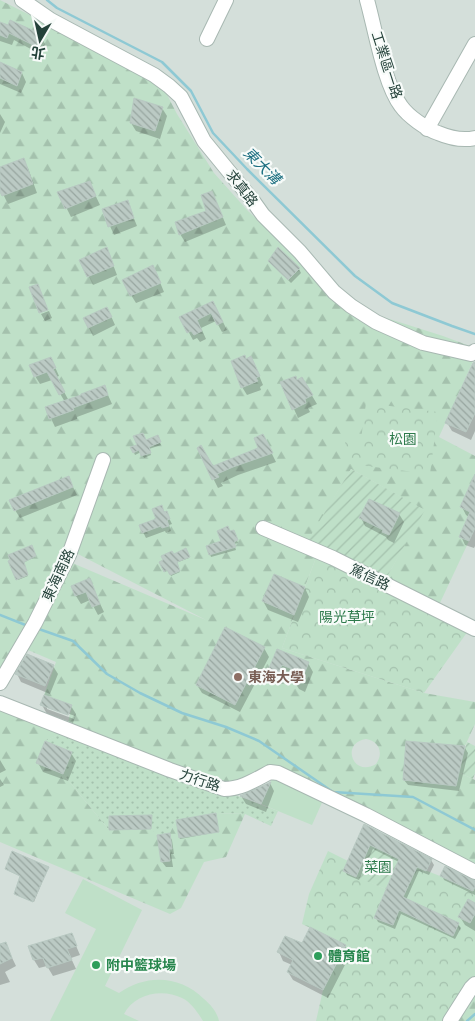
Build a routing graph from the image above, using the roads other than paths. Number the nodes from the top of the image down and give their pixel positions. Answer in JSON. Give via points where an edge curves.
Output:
{"nodes":[{"id":1,"x":22,"y":0,"type":"edge"},
{"id":2,"x":226,"y":0,"type":"edge"},
{"id":3,"x":368,"y":0,"type":"edge"},
{"id":4,"x":207,"y":39,"type":"dead end"},
{"id":5,"x":475,"y":44,"type":"edge"},
{"id":6,"x":427,"y":129,"type":"junction"},
{"id":7,"x":475,"y":138,"type":"edge"},
{"id":8,"x":475,"y":351,"type":"edge"},
{"id":9,"x":103,"y":460,"type":"dead end"},
{"id":10,"x":263,"y":528,"type":"dead end"},
{"id":11,"x":475,"y":629,"type":"edge"},
{"id":12,"x":0,"y":684,"type":"edge"},
{"id":13,"x":0,"y":703,"type":"edge"},
{"id":14,"x":475,"y":872,"type":"edge"},
{"id":15,"x":475,"y":984,"type":"edge"},
{"id":16,"x":450,"y":1021,"type":"edge"}],
"edges":[{"from":1,"to":8,"type":"street","name":"求真路","via":[[51,20],[154,75],[175,91],[204,141],[263,215],[351,306],[376,322],[423,343],[471,354]]},
{"from":2,"to":4,"type":"street"},
{"from":3,"to":6,"type":"street","name":"工業區一路","via":[[393,92],[401,107]]},
{"from":5,"to":6,"type":"street"},
{"from":6,"to":7,"type":"street","name":"工業區一路","via":[[449,137]]},
{"from":9,"to":12,"type":"street","name":"東海南路","via":[[69,556]]},
{"from":10,"to":11,"type":"street","name":"篤信路","via":[[333,558]]},
{"from":13,"to":14,"type":"street","name":"力行路","via":[[224,789],[248,784],[270,772],[278,774]]},
{"from":15,"to":16,"type":"street"}]}
